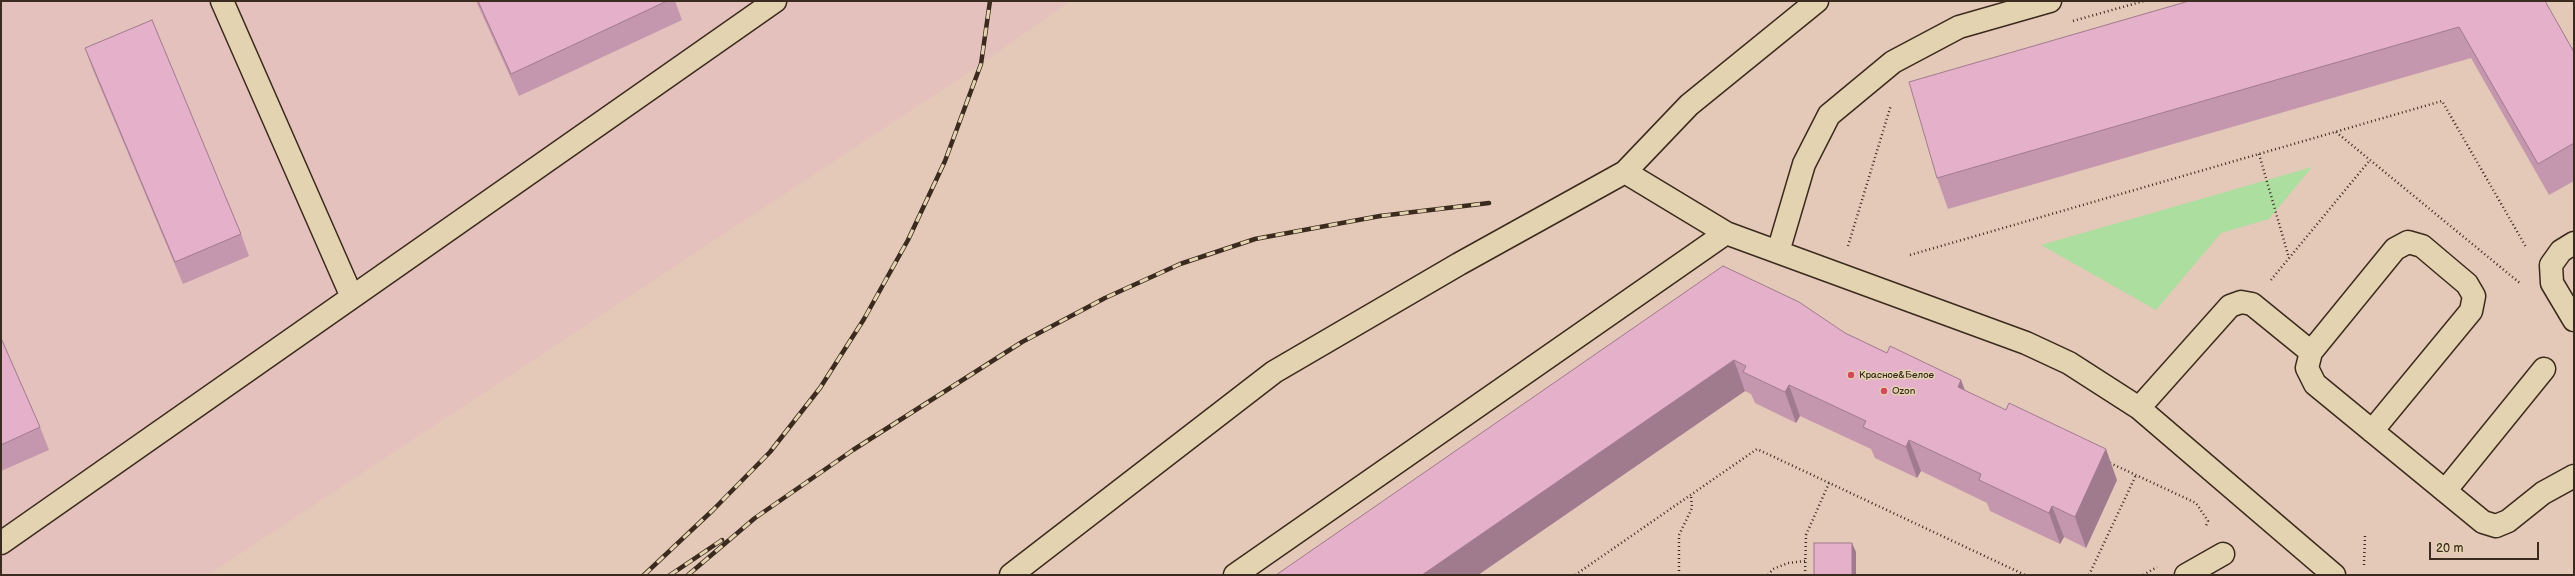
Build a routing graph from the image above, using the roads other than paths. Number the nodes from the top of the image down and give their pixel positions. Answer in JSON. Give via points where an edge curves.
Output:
{"nodes":[{"id":1,"x":222,"y":1,"type":"edge"},
{"id":2,"x":775,"y":1,"type":"edge"},
{"id":3,"x":1817,"y":1,"type":"edge"},
{"id":4,"x":2050,"y":1,"type":"edge"},
{"id":5,"x":1625,"y":172,"type":"junction"},
{"id":6,"x":1726,"y":233,"type":"junction"},
{"id":7,"x":2574,"y":243,"type":"edge"},
{"id":8,"x":1778,"y":252,"type":"junction"},
{"id":9,"x":352,"y":297,"type":"junction"},
{"id":10,"x":2574,"y":320,"type":"edge"},
{"id":11,"x":2311,"y":352,"type":"junction"},
{"id":12,"x":2544,"y":369,"type":"dead end"},
{"id":13,"x":2139,"y":408,"type":"junction"},
{"id":14,"x":2372,"y":431,"type":"junction"},
{"id":15,"x":2574,"y":476,"type":"edge"},
{"id":16,"x":2445,"y":491,"type":"junction"},
{"id":17,"x":1,"y":543,"type":"edge"},
{"id":18,"x":2223,"y":554,"type":"dead end"},
{"id":19,"x":1011,"y":575,"type":"edge"},
{"id":20,"x":1235,"y":575,"type":"edge"},
{"id":21,"x":2186,"y":575,"type":"edge"},
{"id":22,"x":2334,"y":575,"type":"edge"}],
"edges":[{"from":1,"to":9,"type":"lane"},
{"from":2,"to":9,"type":"lane"},
{"from":3,"to":5,"type":"lane","via":[[1689,105]]},
{"from":4,"to":8,"type":"lane","via":[[1959,27],[1893,62],[1829,115],[1804,164]]},
{"from":5,"to":6,"type":"lane"},
{"from":5,"to":19,"type":"lane","via":[[1459,264],[1274,372]]},
{"from":6,"to":8,"type":"lane"},
{"from":6,"to":20,"type":"lane"},
{"from":7,"to":10,"type":"lane","via":[[2561,251],[2551,265],[2552,283]]},
{"from":8,"to":13,"type":"lane","via":[[2026,343],[2069,363]]},
{"from":9,"to":17,"type":"lane"},
{"from":11,"to":13,"type":"lane","via":[[2252,304],[2241,302],[2230,306]]},
{"from":11,"to":14,"type":"lane","via":[[2307,368],[2315,384]]},
{"from":11,"to":14,"type":"lane","via":[[2395,249],[2408,242],[2422,246],[2467,284],[2474,296],[2471,310]]},
{"from":12,"to":16,"type":"lane"},
{"from":13,"to":22,"type":"lane"},
{"from":14,"to":16,"type":"lane"},
{"from":15,"to":16,"type":"lane","via":[[2543,493],[2508,521],[2496,526],[2483,522]]},
{"from":18,"to":21,"type":"lane"}]}
